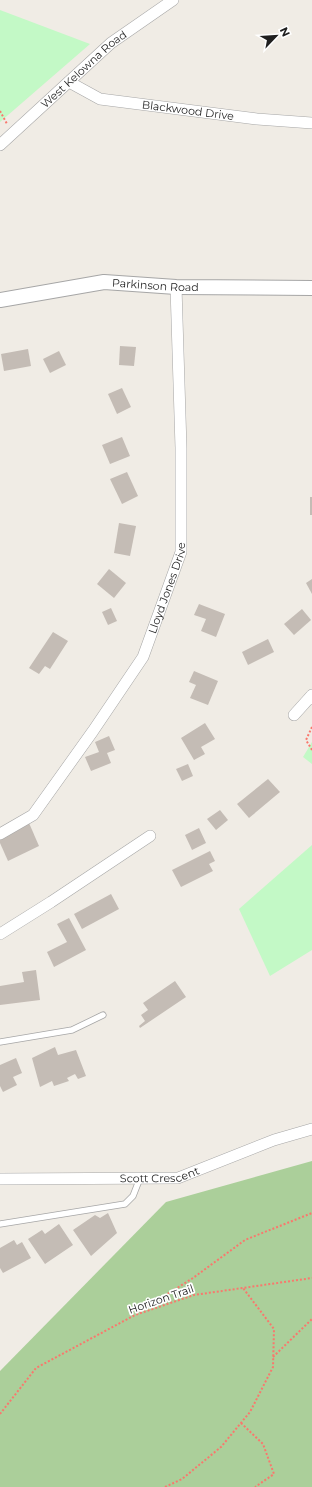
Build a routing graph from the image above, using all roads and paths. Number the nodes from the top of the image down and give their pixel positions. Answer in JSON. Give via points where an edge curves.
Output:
{"nodes":[{"id":1,"x":173,"y":0,"type":"edge"},
{"id":2,"x":68,"y":82,"type":"junction"},
{"id":3,"x":0,"y":111,"type":"edge"},
{"id":4,"x":312,"y":123,"type":"edge"},
{"id":5,"x":11,"y":133,"type":"junction"},
{"id":6,"x":0,"y":145,"type":"edge"},
{"id":7,"x":176,"y":287,"type":"junction"},
{"id":8,"x":312,"y":288,"type":"edge"},
{"id":9,"x":0,"y":300,"type":"edge"},
{"id":10,"x":312,"y":695,"type":"edge"},
{"id":11,"x":294,"y":715,"type":"dead end"},
{"id":12,"x":312,"y":727,"type":"edge"},
{"id":13,"x":312,"y":750,"type":"edge"},
{"id":14,"x":0,"y":834,"type":"edge"},
{"id":15,"x":150,"y":836,"type":"dead end"},
{"id":16,"x":0,"y":934,"type":"edge"},
{"id":17,"x":103,"y":1015,"type":"dead end"},
{"id":18,"x":0,"y":1042,"type":"edge"},
{"id":19,"x":312,"y":1129,"type":"edge"},
{"id":20,"x":140,"y":1178,"type":"junction"},
{"id":21,"x":0,"y":1179,"type":"edge"},
{"id":22,"x":312,"y":1213,"type":"edge"},
{"id":23,"x":0,"y":1224,"type":"edge"},
{"id":24,"x":312,"y":1278,"type":"edge"},
{"id":25,"x":243,"y":1288,"type":"junction"},
{"id":26,"x":135,"y":1315,"type":"junction"},
{"id":27,"x":312,"y":1319,"type":"edge"},
{"id":28,"x":273,"y":1357,"type":"junction"},
{"id":29,"x":0,"y":1414,"type":"edge"},
{"id":30,"x":241,"y":1423,"type":"junction"},
{"id":31,"x":167,"y":1486,"type":"edge"},
{"id":32,"x":172,"y":1487,"type":"edge"},
{"id":33,"x":255,"y":1487,"type":"edge"}],
"edges":[{"from":1,"to":2,"type":"street","name":"West Kelowna Road","via":[[111,43]]},
{"from":2,"to":4,"type":"street","name":"Blackwood Drive","via":[[100,99],[257,119]]},
{"from":2,"to":5,"type":"street","name":"West Kelowna Road"},
{"from":3,"to":5,"type":"path"},
{"from":5,"to":6,"type":"street","name":"West Kelowna Road"},
{"from":7,"to":8,"type":"street","name":"Parkinson Road"},
{"from":7,"to":9,"type":"street","name":"Parkinson Road","via":[[104,282]]},
{"from":7,"to":14,"type":"street","name":"Lloyd Jones Drive","via":[[181,552],[143,657],[94,731],[33,814]]},
{"from":10,"to":11,"type":"street"},
{"from":12,"to":13,"type":"path","via":[[306,740]]},
{"from":15,"to":16,"type":"street"},
{"from":17,"to":18,"type":"lane","via":[[72,1030]]},
{"from":19,"to":20,"type":"street","name":"Scott Crescent","via":[[274,1140],[178,1178]]},
{"from":20,"to":21,"type":"street","name":"Scott Crescent"},
{"from":20,"to":23,"type":"lane","via":[[133,1196],[125,1204]]},
{"from":22,"to":26,"type":"path","via":[[245,1240],[193,1278]]},
{"from":24,"to":25,"type":"path","name":"Horizon Trail"},
{"from":25,"to":26,"type":"path","name":"Horizon Trail","via":[[194,1295]]},
{"from":25,"to":28,"type":"path","via":[[274,1329]]},
{"from":26,"to":29,"type":"path","name":"Horizon Trail","via":[[36,1368]]},
{"from":27,"to":28,"type":"path"},
{"from":28,"to":30,"type":"path","via":[[273,1367],[250,1412]]},
{"from":30,"to":31,"type":"path","via":[[221,1447],[182,1479]]},
{"from":30,"to":33,"type":"path","via":[[263,1444],[274,1474]]},
{"from":31,"to":32,"type":"path"}]}
